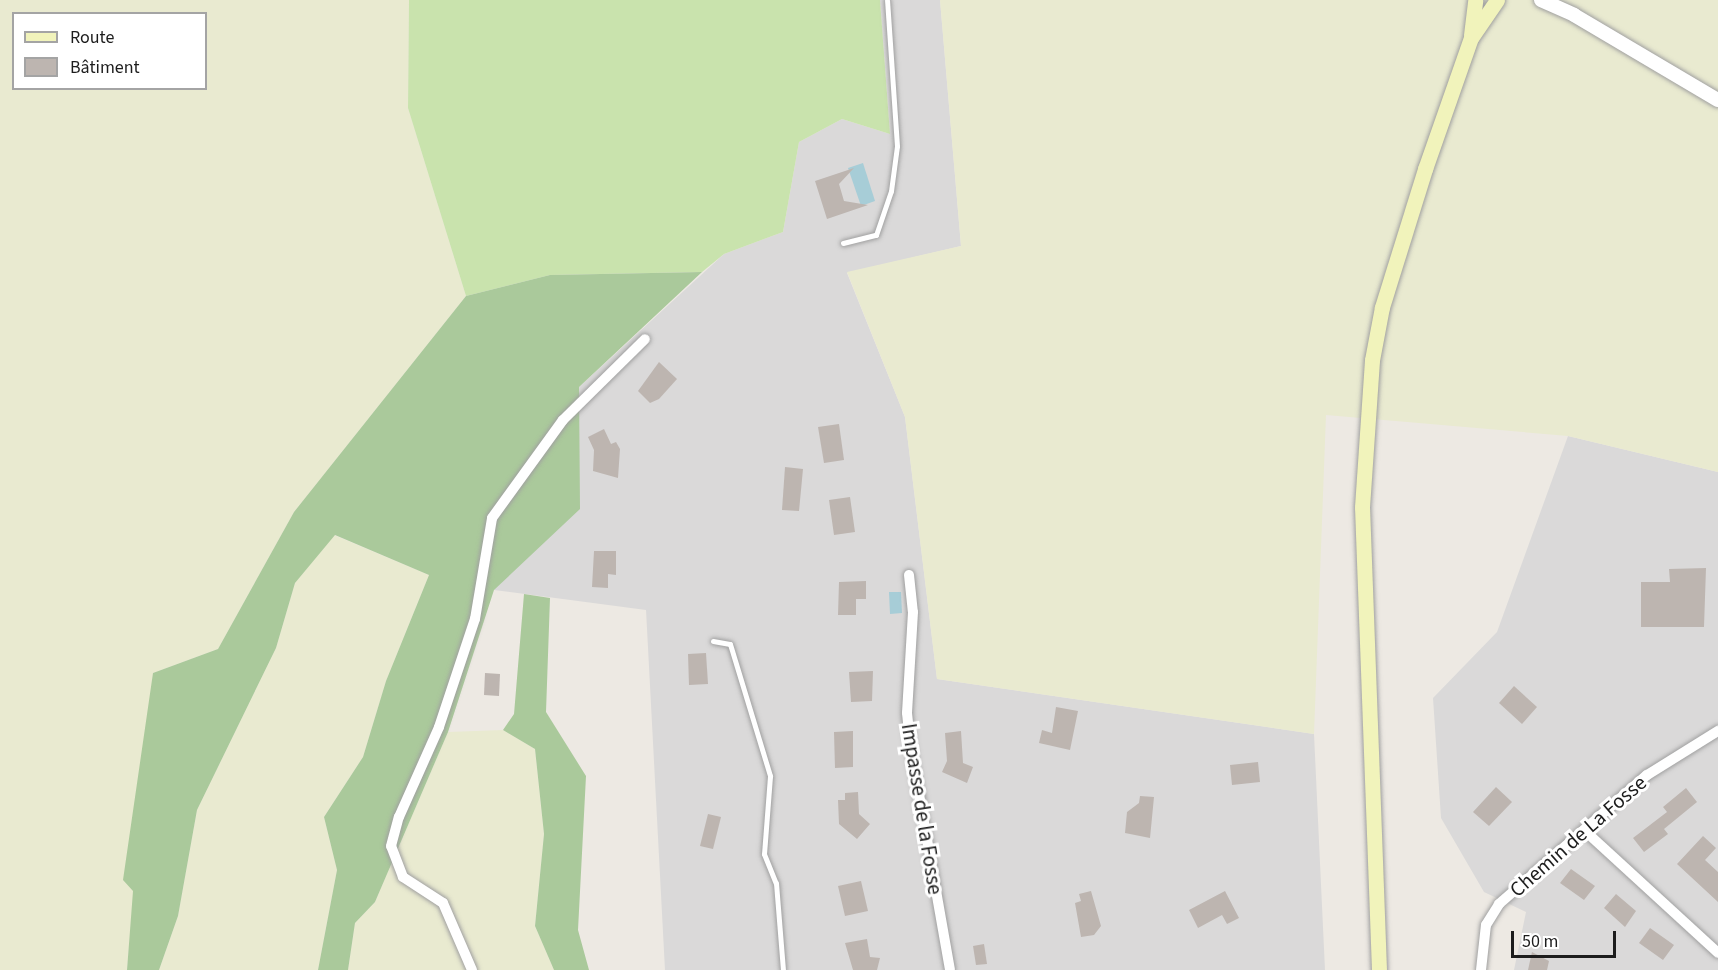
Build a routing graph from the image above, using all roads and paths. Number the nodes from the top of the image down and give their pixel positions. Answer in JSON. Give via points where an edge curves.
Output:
{"nodes":[{"id":1,"x":887,"y":0,"type":"edge"},
{"id":2,"x":1475,"y":0,"type":"edge"},
{"id":3,"x":1497,"y":0,"type":"edge"},
{"id":4,"x":1541,"y":0,"type":"edge"},
{"id":5,"x":1557,"y":0,"type":"edge"},
{"id":6,"x":1574,"y":15,"type":"junction"},
{"id":7,"x":1471,"y":38,"type":"junction"},
{"id":8,"x":1718,"y":100,"type":"edge"},
{"id":9,"x":843,"y":243,"type":"dead end"},
{"id":10,"x":645,"y":339,"type":"dead end"},
{"id":11,"x":909,"y":575,"type":"dead end"},
{"id":12,"x":713,"y":641,"type":"dead end"},
{"id":13,"x":1718,"y":731,"type":"edge"},
{"id":14,"x":1584,"y":830,"type":"junction"},
{"id":15,"x":1718,"y":953,"type":"edge"},
{"id":16,"x":472,"y":970,"type":"edge"},
{"id":17,"x":783,"y":970,"type":"edge"},
{"id":18,"x":950,"y":970,"type":"edge"},
{"id":19,"x":1379,"y":970,"type":"edge"},
{"id":20,"x":1481,"y":970,"type":"edge"}],
"edges":[{"from":1,"to":9,"type":"lane","via":[[897,146],[891,191],[876,235]]},
{"from":2,"to":7,"type":"main road"},
{"from":3,"to":7,"type":"main road"},
{"from":4,"to":6,"type":"street"},
{"from":5,"to":6,"type":"street"},
{"from":6,"to":8,"type":"street"},
{"from":7,"to":19,"type":"main road","via":[[1394,263],[1380,318],[1367,399],[1362,507]]},
{"from":10,"to":16,"type":"street","via":[[563,420],[492,518],[475,619],[439,727],[399,817],[391,846],[402,877],[442,903]]},
{"from":11,"to":18,"type":"street","name":"Impasse de la Fosse","via":[[913,612],[907,713],[910,743]]},
{"from":12,"to":17,"type":"lane","via":[[730,644],[770,776],[764,854],[776,883]]},
{"from":13,"to":14,"type":"street","name":"Chemin de La Fosse","via":[[1647,775]]},
{"from":14,"to":15,"type":"street"},
{"from":14,"to":20,"type":"street","name":"Chemin de La Fosse","via":[[1491,913]]}]}
